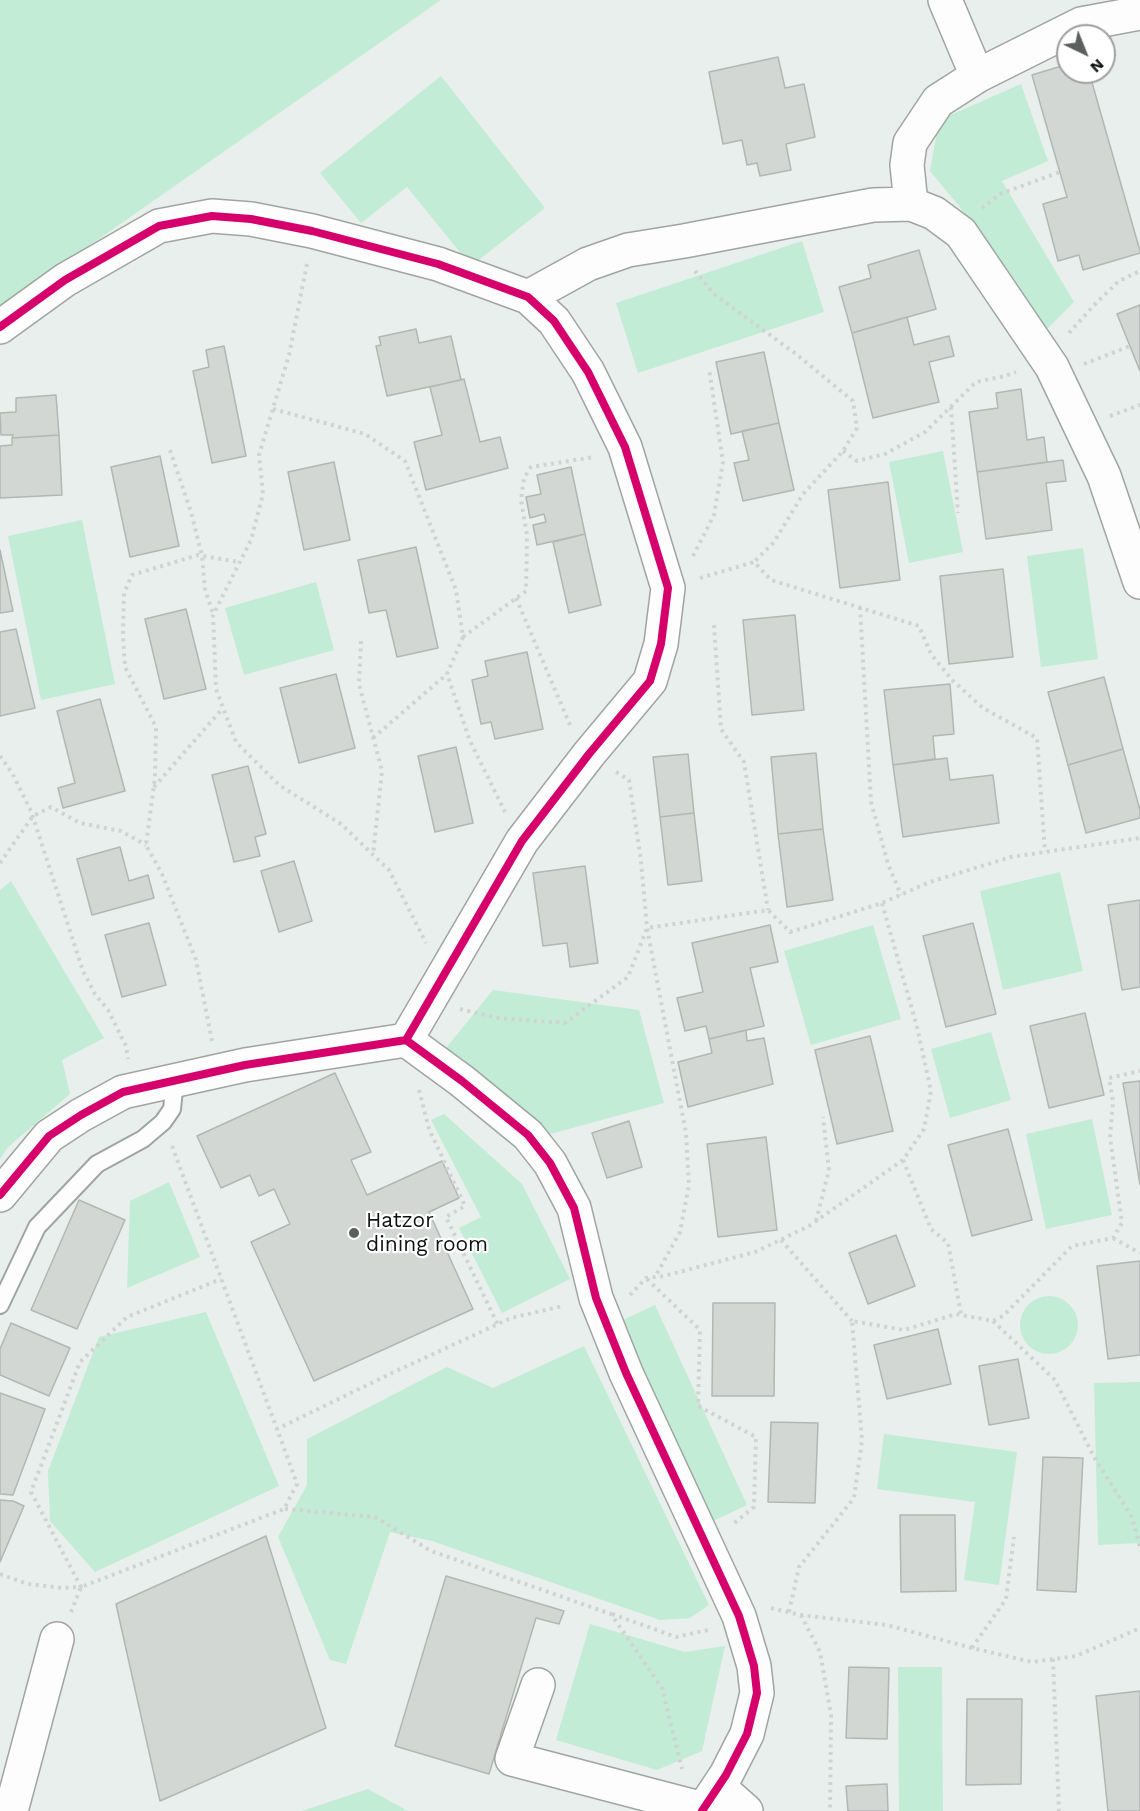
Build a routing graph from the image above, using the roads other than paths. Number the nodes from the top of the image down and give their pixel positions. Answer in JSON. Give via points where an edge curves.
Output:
{"nodes":[{"id":1,"x":945,"y":0,"type":"edge"},
{"id":2,"x":1140,"y":13,"type":"edge"},
{"id":3,"x":977,"y":76,"type":"junction"},
{"id":4,"x":910,"y":204,"type":"junction"},
{"id":5,"x":528,"y":297,"type":"junction"},
{"id":6,"x":0,"y":327,"type":"edge"},
{"id":7,"x":1140,"y":582,"type":"edge"},
{"id":8,"x":406,"y":1040,"type":"junction"},
{"id":9,"x":175,"y":1080,"type":"junction"},
{"id":10,"x":0,"y":1195,"type":"edge"},
{"id":11,"x":0,"y":1305,"type":"edge"},
{"id":12,"x":57,"y":1639,"type":"road end"},
{"id":13,"x":538,"y":1685,"type":"dead end"},
{"id":14,"x":708,"y":1802,"type":"edge"},
{"id":15,"x":11,"y":1811,"type":"edge"},
{"id":16,"x":746,"y":1811,"type":"edge"}],
"edges":[{"from":1,"to":3,"type":"street"},
{"from":2,"to":3,"type":"street","via":[[1081,24]]},
{"from":3,"to":4,"type":"street","via":[[938,101],[910,143]]},
{"from":4,"to":5,"type":"street","via":[[873,205],[628,250],[588,264]]},
{"from":4,"to":7,"type":"street","via":[[934,213],[961,233],[1051,367],[1104,476]]},
{"from":5,"to":6,"type":"street","via":[[438,264],[312,231],[212,216],[159,226],[65,280]]},
{"from":5,"to":8,"type":"street","via":[[554,321],[588,372],[622,442],[674,586],[650,681],[522,841]]},
{"from":8,"to":9,"type":"street"},
{"from":8,"to":14,"type":"street","via":[[528,1135],[550,1164],[574,1208],[601,1310],[626,1373],[739,1616],[754,1666],[757,1694],[747,1734]]},
{"from":9,"to":10,"type":"street","via":[[123,1092],[49,1136]]},
{"from":9,"to":11,"type":"lane","via":[[172,1109],[163,1122],[143,1139],[97,1164],[37,1227]]},
{"from":12,"to":15,"type":"street"},
{"from":13,"to":14,"type":"street","via":[[512,1759]]},
{"from":14,"to":16,"type":"street"}]}
